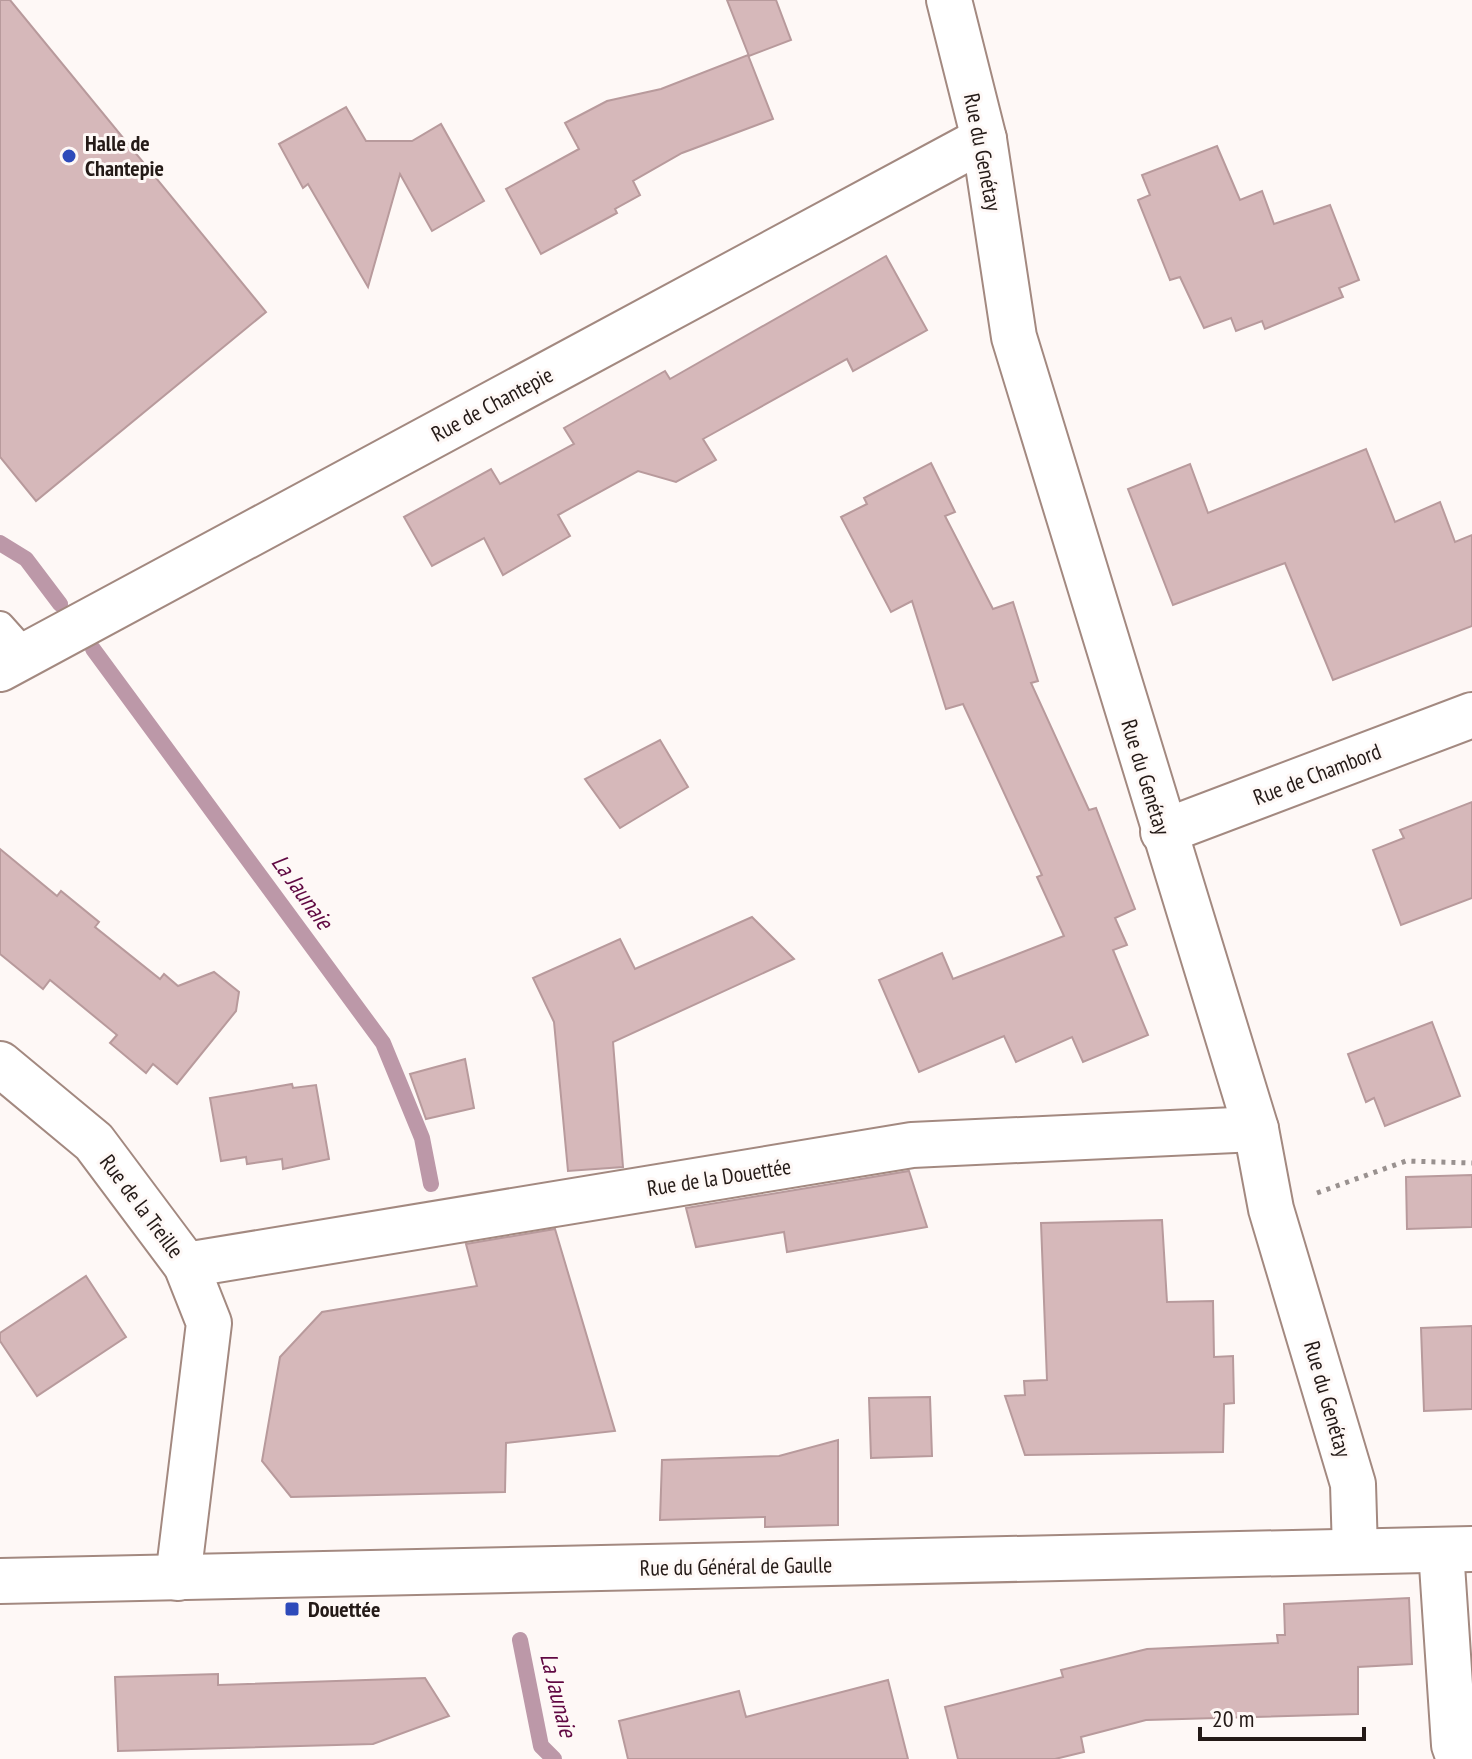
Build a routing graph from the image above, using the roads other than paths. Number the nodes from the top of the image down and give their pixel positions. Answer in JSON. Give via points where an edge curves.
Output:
{"nodes":[{"id":1,"x":949,"y":0,"type":"edge"},
{"id":2,"x":984,"y":139,"type":"junction"},
{"id":3,"x":9,"y":650,"type":"edge"},
{"id":4,"x":1472,"y":715,"type":"edge"},
{"id":5,"x":1163,"y":832,"type":"junction"},
{"id":6,"x":0,"y":1064,"type":"edge"},
{"id":7,"x":1256,"y":1129,"type":"junction"},
{"id":8,"x":186,"y":1265,"type":"junction"},
{"id":9,"x":1457,"y":1549,"type":"edge"},
{"id":10,"x":1355,"y":1551,"type":"junction"},
{"id":11,"x":178,"y":1578,"type":"junction"},
{"id":12,"x":0,"y":1581,"type":"edge"},
{"id":13,"x":1459,"y":1759,"type":"edge"}],
"edges":[{"from":1,"to":2,"type":"street","name":"Rue du Genétay"},
{"from":2,"to":3,"type":"street","name":"Rue de Chantepie"},
{"from":2,"to":5,"type":"street","name":"Rue du Genétay","via":[[1014,337]]},
{"from":4,"to":5,"type":"street","name":"Rue de Chambord"},
{"from":5,"to":7,"type":"street","name":"Rue du Genétay"},
{"from":6,"to":8,"type":"street","name":"Rue de la Treille","via":[[94,1142]]},
{"from":7,"to":8,"type":"street","name":"Rue de la Douettée","via":[[912,1145]]},
{"from":7,"to":10,"type":"street","name":"Rue du Genétay","via":[[1271,1209],[1353,1484]]},
{"from":8,"to":11,"type":"street","name":"Rue de la Treille","via":[[209,1323]]},
{"from":9,"to":10,"type":"street","name":"Rue du Général de Gaulle"},
{"from":9,"to":13,"type":"street","via":[[1454,1745]]},
{"from":10,"to":11,"type":"street","name":"Rue du Général de Gaulle"},
{"from":11,"to":12,"type":"street","name":"Rue du Général de Gaulle"}]}
